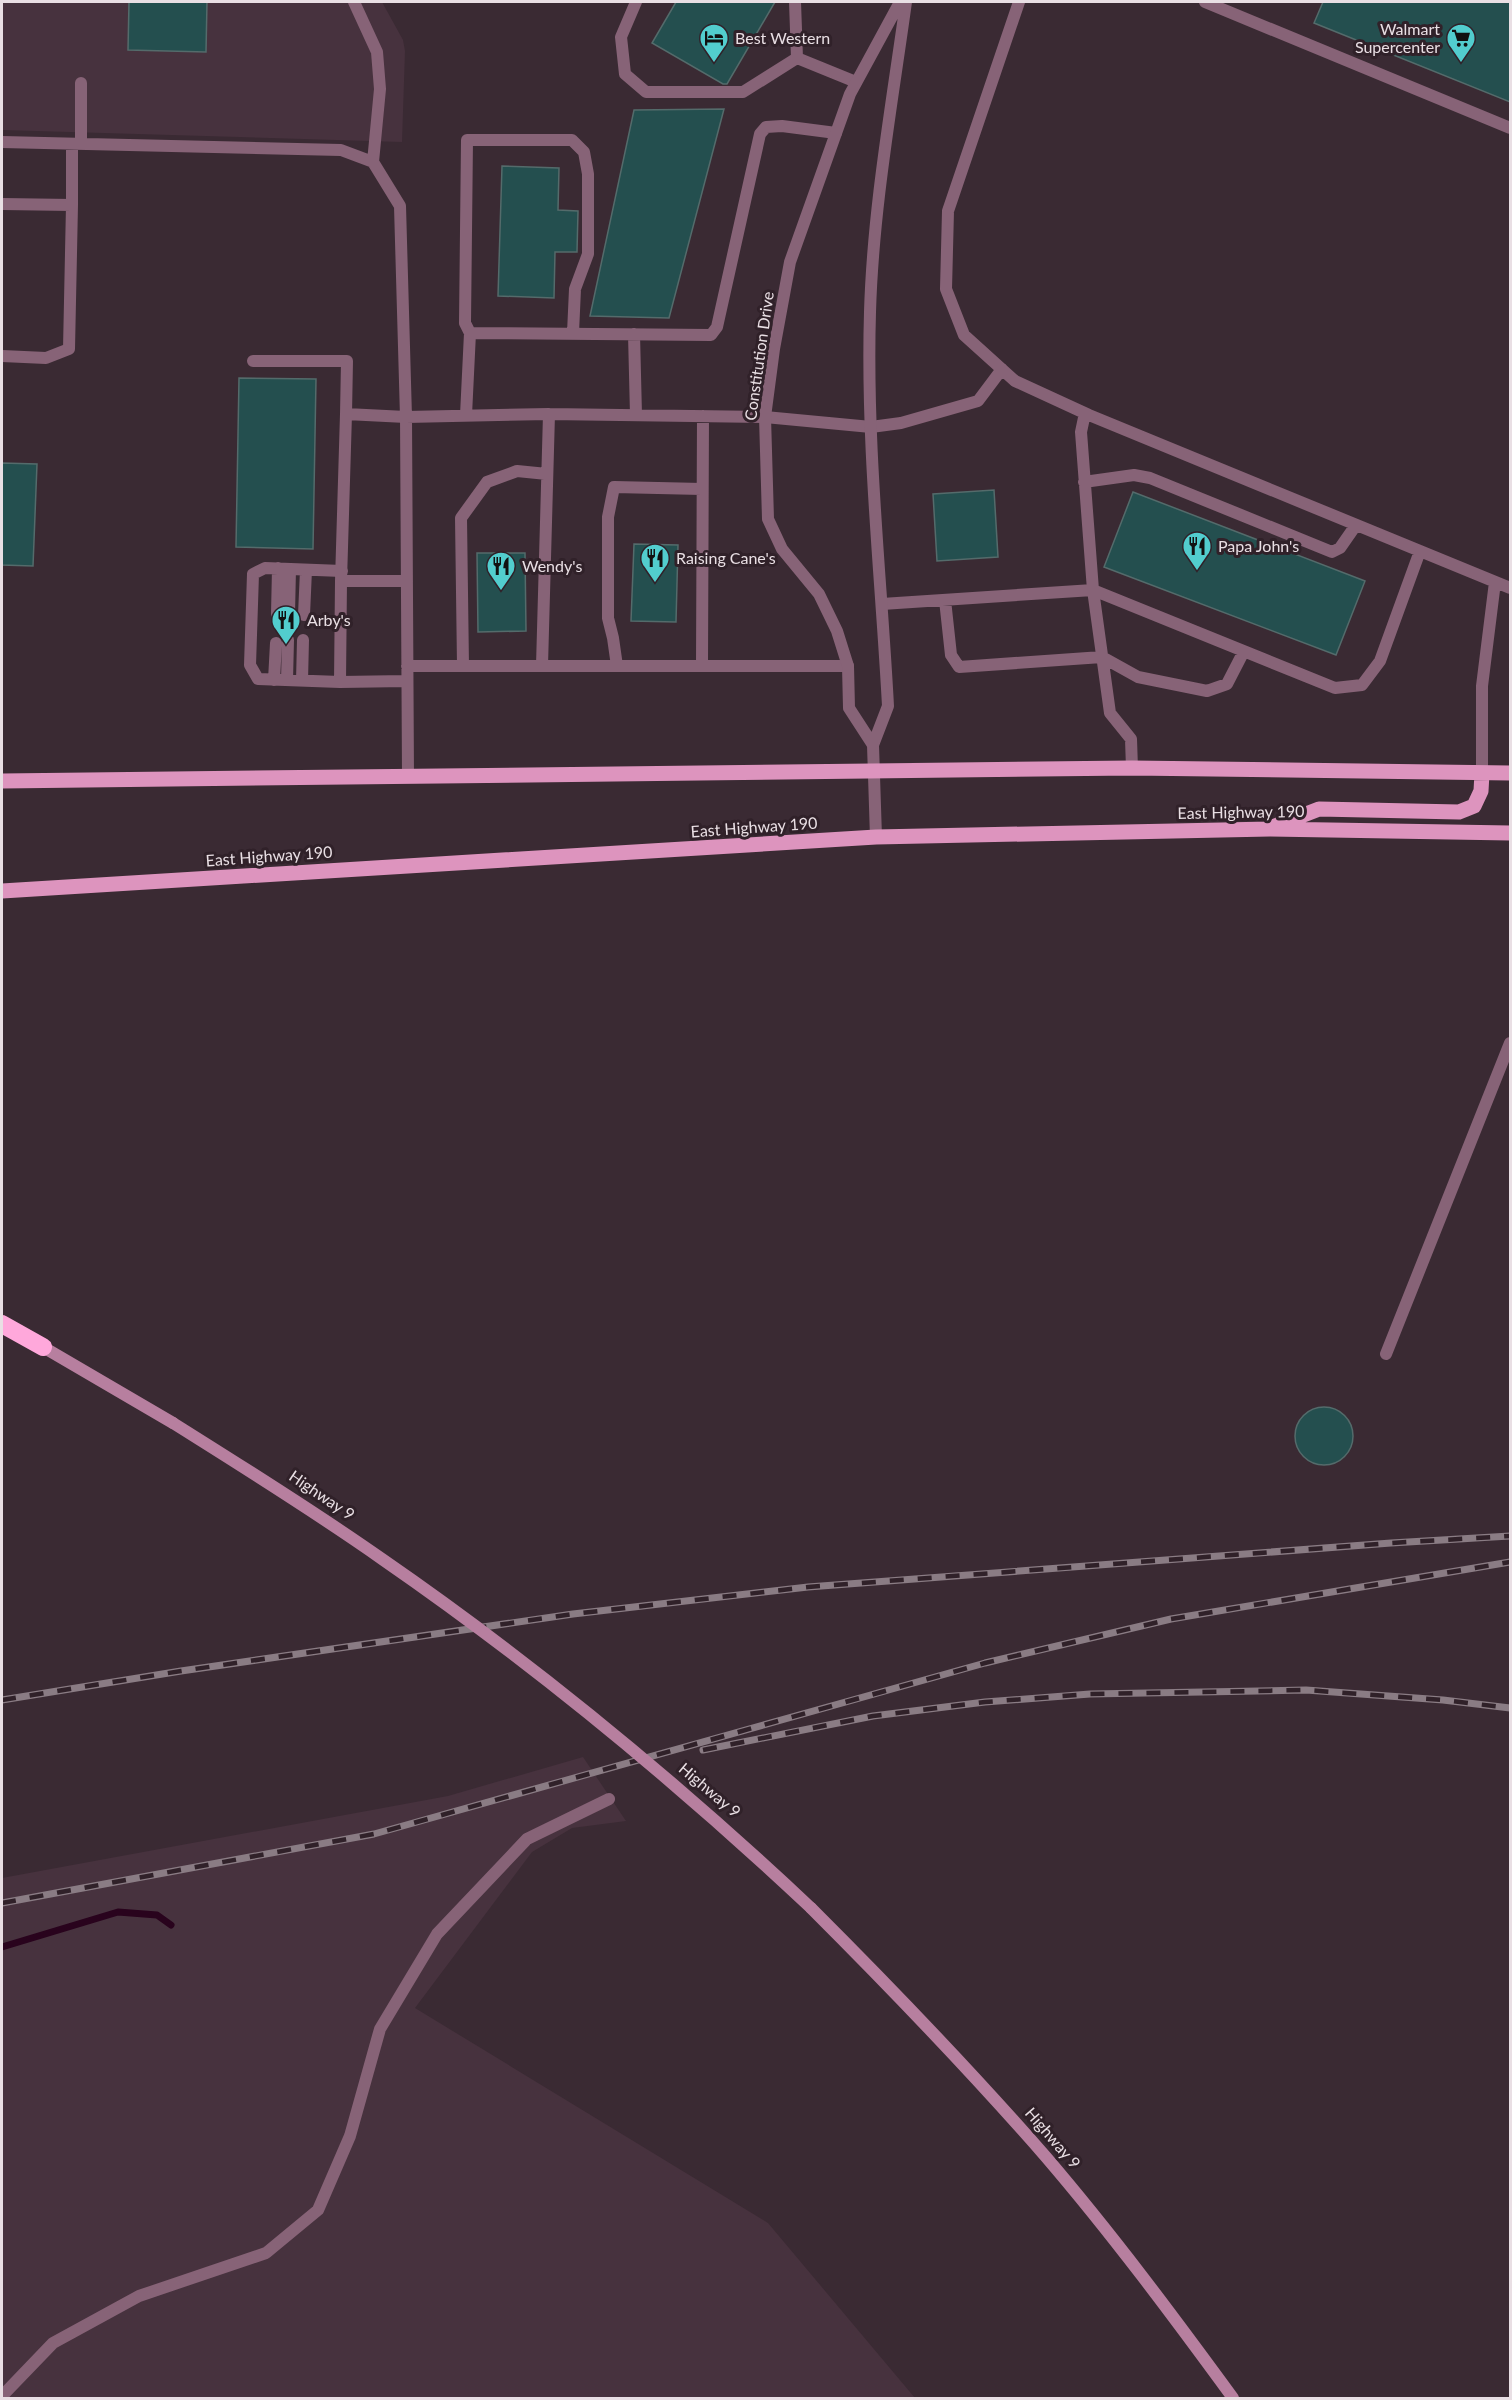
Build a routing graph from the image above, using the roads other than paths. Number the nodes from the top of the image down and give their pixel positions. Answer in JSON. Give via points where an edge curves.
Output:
{"nodes":[{"id":1,"x":354,"y":2,"type":"edge"},
{"id":2,"x":636,"y":2,"type":"edge"},
{"id":3,"x":795,"y":2,"type":"edge"},
{"id":4,"x":900,"y":2,"type":"edge"},
{"id":5,"x":906,"y":2,"type":"edge"},
{"id":6,"x":1019,"y":2,"type":"edge"},
{"id":7,"x":1205,"y":2,"type":"edge"},
{"id":8,"x":797,"y":58,"type":"junction"},
{"id":9,"x":856,"y":82,"type":"junction"},
{"id":10,"x":81,"y":83,"type":"dead end"},
{"id":11,"x":1510,"y":128,"type":"edge"},
{"id":12,"x":836,"y":133,"type":"junction"},
{"id":13,"x":2,"y":142,"type":"edge"},
{"id":14,"x":76,"y":144,"type":"junction"},
{"id":15,"x":373,"y":162,"type":"junction"},
{"id":16,"x":2,"y":204,"type":"edge"},
{"id":17,"x":72,"y":205,"type":"junction"},
{"id":18,"x":470,"y":333,"type":"junction"},
{"id":19,"x":573,"y":333,"type":"junction"},
{"id":20,"x":634,"y":334,"type":"junction"},
{"id":21,"x":2,"y":356,"type":"edge"},
{"id":22,"x":253,"y":361,"type":"dead end"},
{"id":23,"x":1002,"y":369,"type":"junction"},
{"id":24,"x":1085,"y":413,"type":"junction"},
{"id":25,"x":346,"y":414,"type":"junction"},
{"id":26,"x":549,"y":414,"type":"junction"},
{"id":27,"x":466,"y":415,"type":"junction"},
{"id":28,"x":636,"y":416,"type":"junction"},
{"id":29,"x":703,"y":416,"type":"junction"},
{"id":30,"x":406,"y":417,"type":"junction"},
{"id":31,"x":765,"y":417,"type":"junction"},
{"id":32,"x":871,"y":427,"type":"junction"},
{"id":33,"x":547,"y":474,"type":"junction"},
{"id":34,"x":1084,"y":482,"type":"junction"},
{"id":35,"x":702,"y":489,"type":"junction"},
{"id":36,"x":1356,"y":525,"type":"junction"},
{"id":37,"x":1420,"y":551,"type":"junction"},
{"id":38,"x":284,"y":569,"type":"junction"},
{"id":39,"x":306,"y":570,"type":"junction"},
{"id":40,"x":341,"y":576,"type":"junction"},
{"id":41,"x":407,"y":581,"type":"junction"},
{"id":42,"x":1495,"y":582,"type":"junction"},
{"id":43,"x":1510,"y":588,"type":"edge"},
{"id":44,"x":1093,"y":590,"type":"junction"},
{"id":45,"x":945,"y":600,"type":"junction"},
{"id":46,"x":882,"y":604,"type":"junction"},
{"id":47,"x":283,"y":614,"type":"dead end"},
{"id":48,"x":304,"y":615,"type":"dead end"},
{"id":49,"x":303,"y":640,"type":"dead end"},
{"id":50,"x":282,"y":642,"type":"dead end"},
{"id":51,"x":1244,"y":651,"type":"junction"},
{"id":52,"x":1102,"y":657,"type":"junction"},
{"id":53,"x":407,"y":666,"type":"junction"},
{"id":54,"x":463,"y":666,"type":"junction"},
{"id":55,"x":542,"y":666,"type":"junction"},
{"id":56,"x":617,"y":666,"type":"junction"},
{"id":57,"x":702,"y":666,"type":"junction"},
{"id":58,"x":848,"y":666,"type":"junction"},
{"id":59,"x":280,"y":680,"type":"junction"},
{"id":60,"x":302,"y":681,"type":"junction"},
{"id":61,"x":406,"y":681,"type":"junction"},
{"id":62,"x":340,"y":682,"type":"junction"},
{"id":63,"x":873,"y":745,"type":"junction"},
{"id":64,"x":1132,"y":768,"type":"junction"},
{"id":65,"x":874,"y":772,"type":"junction"},
{"id":66,"x":1482,"y":773,"type":"junction"},
{"id":67,"x":1510,"y":773,"type":"edge"},
{"id":68,"x":408,"y":777,"type":"junction"},
{"id":69,"x":2,"y":781,"type":"edge"},
{"id":70,"x":1270,"y":829,"type":"junction"},
{"id":71,"x":1510,"y":833,"type":"edge"},
{"id":72,"x":876,"y":837,"type":"junction"},
{"id":73,"x":2,"y":891,"type":"edge"},
{"id":74,"x":1510,"y":1043,"type":"edge"},
{"id":75,"x":2,"y":1324,"type":"edge"},
{"id":76,"x":2,"y":1333,"type":"edge"},
{"id":77,"x":43,"y":1347,"type":"junction"},
{"id":78,"x":1386,"y":1354,"type":"dead end"},
{"id":79,"x":609,"y":1799,"type":"dead end"},
{"id":80,"x":2,"y":2396,"type":"edge"},
{"id":81,"x":1233,"y":2398,"type":"edge"}],
"edges":[{"from":1,"to":15,"type":"street","via":[[377,52],[380,89]]},
{"from":2,"to":8,"type":"street","via":[[621,37],[625,74],[645,92],[743,92]]},
{"from":3,"to":8,"type":"street"},
{"from":4,"to":9,"type":"street","name":"Constitution Drive"},
{"from":5,"to":32,"type":"street","via":[[880,193],[871,300]]},
{"from":6,"to":23,"type":"street","via":[[948,211],[946,289],[955,316],[964,335]]},
{"from":7,"to":11,"type":"street"},
{"from":8,"to":9,"type":"street"},
{"from":9,"to":12,"type":"street","name":"Constitution Drive"},
{"from":10,"to":14,"type":"street"},
{"from":12,"to":20,"type":"street","via":[[782,126],[766,127],[760,134],[717,327],[711,335]]},
{"from":12,"to":31,"type":"street","name":"Constitution Drive","via":[[790,262]]},
{"from":13,"to":14,"type":"street"},
{"from":14,"to":15,"type":"street","via":[[341,150]]},
{"from":14,"to":17,"type":"street"},
{"from":15,"to":30,"type":"street","via":[[400,206]]},
{"from":16,"to":17,"type":"street"},
{"from":17,"to":21,"type":"street","via":[[69,349],[46,358]]},
{"from":18,"to":19,"type":"street"},
{"from":18,"to":19,"type":"street","via":[[465,323],[467,140],[476,138],[572,140],[584,152],[588,174],[588,254],[575,289]]},
{"from":18,"to":27,"type":"street"},
{"from":19,"to":20,"type":"street"},
{"from":20,"to":28,"type":"street"},
{"from":22,"to":25,"type":"street","via":[[347,361]]},
{"from":23,"to":24,"type":"street","via":[[1015,381]]},
{"from":23,"to":32,"type":"street","via":[[978,401],[901,423]]},
{"from":24,"to":34,"type":"street","via":[[1081,432]]},
{"from":24,"to":36,"type":"street"},
{"from":25,"to":30,"type":"street"},
{"from":25,"to":40,"type":"street"},
{"from":26,"to":27,"type":"street"},
{"from":26,"to":28,"type":"street"},
{"from":26,"to":33,"type":"street"},
{"from":27,"to":30,"type":"street"},
{"from":28,"to":29,"type":"street"},
{"from":29,"to":31,"type":"street"},
{"from":29,"to":35,"type":"street"},
{"from":30,"to":41,"type":"street"},
{"from":31,"to":32,"type":"street"},
{"from":31,"to":58,"type":"street","name":"Constitution Drive","via":[[768,519],[782,549],[819,594]]},
{"from":32,"to":46,"type":"street"},
{"from":33,"to":54,"type":"street","via":[[517,471],[487,482],[461,518]]},
{"from":33,"to":55,"type":"street"},
{"from":34,"to":36,"type":"street","via":[[1134,475],[1150,478],[1332,552],[1340,548]]},
{"from":34,"to":44,"type":"street"},
{"from":35,"to":56,"type":"street","via":[[614,487],[608,517],[608,618]]},
{"from":35,"to":57,"type":"street"},
{"from":36,"to":37,"type":"street"},
{"from":37,"to":42,"type":"street"},
{"from":37,"to":51,"type":"street","via":[[1380,660],[1362,685],[1335,688]]},
{"from":38,"to":39,"type":"street"},
{"from":38,"to":47,"type":"street"},
{"from":38,"to":59,"type":"street","via":[[265,568],[253,574],[250,665],[258,679]]},
{"from":39,"to":40,"type":"street"},
{"from":39,"to":48,"type":"street"},
{"from":40,"to":41,"type":"street"},
{"from":40,"to":62,"type":"street"},
{"from":41,"to":53,"type":"street"},
{"from":42,"to":43,"type":"street"},
{"from":42,"to":66,"type":"street","via":[[1482,686]]},
{"from":44,"to":45,"type":"street"},
{"from":44,"to":51,"type":"street"},
{"from":44,"to":52,"type":"street"},
{"from":45,"to":46,"type":"street"},
{"from":45,"to":52,"type":"street","via":[[951,654],[959,667]]},
{"from":46,"to":63,"type":"street","via":[[888,706]]},
{"from":49,"to":60,"type":"street"},
{"from":50,"to":59,"type":"street"},
{"from":51,"to":52,"type":"street","via":[[1227,684],[1207,691],[1138,677]]},
{"from":52,"to":64,"type":"street","via":[[1110,713],[1131,739]]},
{"from":53,"to":54,"type":"street"},
{"from":53,"to":61,"type":"street"},
{"from":54,"to":55,"type":"street"},
{"from":55,"to":56,"type":"street"},
{"from":56,"to":57,"type":"street"},
{"from":57,"to":58,"type":"street"},
{"from":58,"to":63,"type":"street","name":"Constitution Drive","via":[[849,708]]},
{"from":59,"to":60,"type":"street"},
{"from":60,"to":62,"type":"street"},
{"from":61,"to":62,"type":"street"},
{"from":61,"to":68,"type":"street"},
{"from":63,"to":65,"type":"street"},
{"from":64,"to":65,"type":"main road"},
{"from":64,"to":66,"type":"main road"},
{"from":65,"to":68,"type":"main road"},
{"from":65,"to":72,"type":"street"},
{"from":66,"to":67,"type":"main road"},
{"from":66,"to":70,"type":"main road","via":[[1481,791],[1474,806],[1459,812],[1319,809]]},
{"from":68,"to":69,"type":"main road"},
{"from":70,"to":71,"type":"main road","name":"East Highway 190"},
{"from":70,"to":72,"type":"main road","name":"East Highway 190"},
{"from":72,"to":73,"type":"main road","name":"East Highway 190"},
{"from":74,"to":78,"type":"street"},
{"from":75,"to":77,"type":"highway","name":"Highway 9"},
{"from":76,"to":77,"type":"highway","name":"Highway 9"},
{"from":77,"to":81,"type":"main road","name":"Highway 9","bridge":true,"via":[[173,1423],[383,1559],[500,1644],[732,1834],[876,1973],[1046,2158],[1114,2240]]},
{"from":79,"to":80,"type":"street","via":[[527,1839],[437,1934],[380,2029],[351,2136],[318,2210],[266,2253],[139,2296],[53,2343]]}]}
